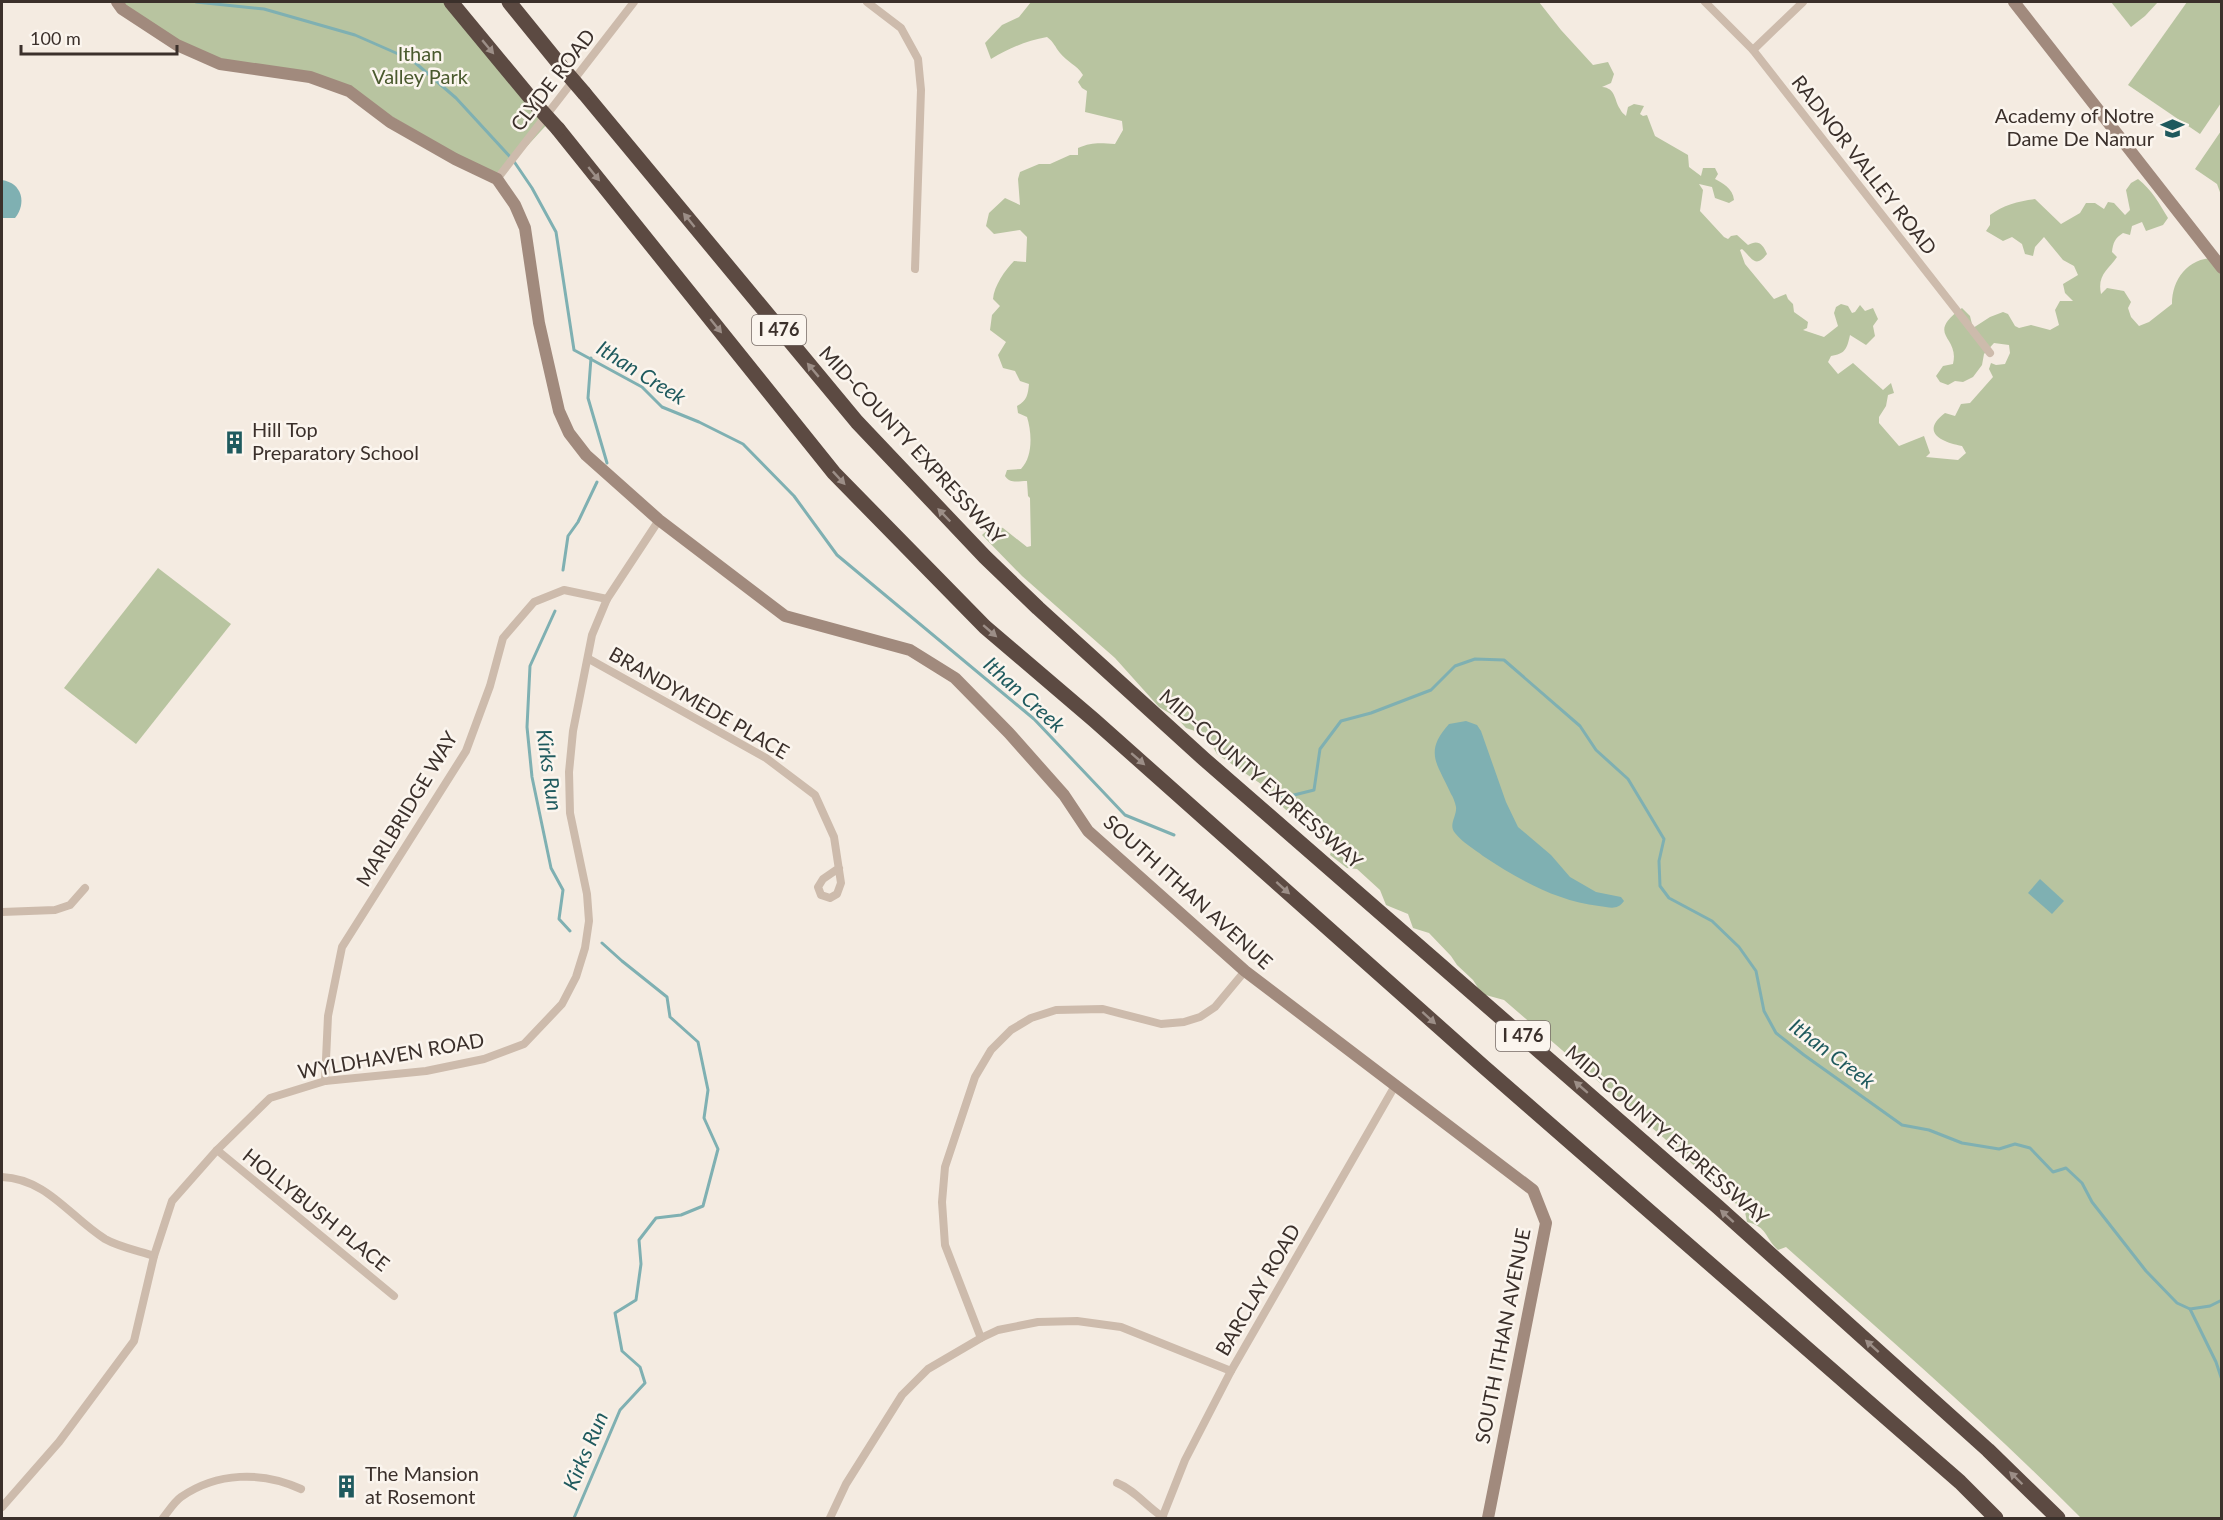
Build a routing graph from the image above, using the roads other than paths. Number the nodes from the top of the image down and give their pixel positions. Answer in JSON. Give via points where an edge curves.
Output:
{"nodes":[{"id":1,"x":117,"y":2,"type":"edge"},
{"id":2,"x":451,"y":2,"type":"edge"},
{"id":3,"x":508,"y":2,"type":"edge"},
{"id":4,"x":634,"y":2,"type":"edge"},
{"id":5,"x":867,"y":2,"type":"edge"},
{"id":6,"x":1705,"y":2,"type":"edge"},
{"id":7,"x":1803,"y":2,"type":"edge"},
{"id":8,"x":2014,"y":2,"type":"edge"},
{"id":9,"x":1754,"y":50,"type":"junction"},
{"id":10,"x":497,"y":179,"type":"junction"},
{"id":11,"x":2222,"y":268,"type":"edge"},
{"id":12,"x":915,"y":269,"type":"dead end"},
{"id":13,"x":1990,"y":354,"type":"dead end"},
{"id":14,"x":658,"y":520,"type":"junction"},
{"id":15,"x":607,"y":599,"type":"junction"},
{"id":16,"x":589,"y":659,"type":"junction"},
{"id":17,"x":839,"y":868,"type":"dead end"},
{"id":18,"x":85,"y":888,"type":"dead end"},
{"id":19,"x":2,"y":912,"type":"edge"},
{"id":20,"x":1245,"y":971,"type":"junction"},
{"id":21,"x":325,"y":1081,"type":"junction"},
{"id":22,"x":1396,"y":1084,"type":"junction"},
{"id":23,"x":217,"y":1150,"type":"junction"},
{"id":24,"x":2,"y":1177,"type":"edge"},
{"id":25,"x":154,"y":1256,"type":"junction"},
{"id":26,"x":394,"y":1296,"type":"dead end"},
{"id":27,"x":981,"y":1338,"type":"junction"},
{"id":28,"x":1231,"y":1371,"type":"junction"},
{"id":29,"x":1117,"y":1483,"type":"dead end"},
{"id":30,"x":301,"y":1489,"type":"dead end"},
{"id":31,"x":2,"y":1507,"type":"edge"},
{"id":32,"x":163,"y":1518,"type":"edge"},
{"id":33,"x":830,"y":1518,"type":"edge"},
{"id":34,"x":1162,"y":1518,"type":"edge"},
{"id":35,"x":1488,"y":1518,"type":"edge"},
{"id":36,"x":1996,"y":1518,"type":"edge"},
{"id":37,"x":2058,"y":1518,"type":"edge"}],
"edges":[{"from":1,"to":10,"type":"street","name":"SOUTH ITHAN AVENUE","via":[[177,45],[220,64],[310,77],[349,91],[390,122]]},
{"from":2,"to":36,"type":"highway","number":"I 476","one_way":true,"bridge":true,"via":[[834,473],[985,627],[1951,1474]]},
{"from":37,"to":3,"type":"highway","name":"MID-COUNTY EXPRESSWAY","number":"I 476","one_way":true,"bridge":true,"via":[[1718,1207],[1204,759],[992,564],[857,422]]},
{"from":4,"to":10,"type":"street","name":"CLYDE ROAD"},
{"from":5,"to":12,"type":"street","via":[[901,28],[918,59],[921,90]]},
{"from":6,"to":9,"type":"street","name":"RADNOR VALLEY ROAD"},
{"from":7,"to":9,"type":"street"},
{"from":8,"to":11,"type":"street"},
{"from":9,"to":13,"type":"street","name":"RADNOR VALLEY ROAD"},
{"from":10,"to":14,"type":"street","name":"SOUTH ITHAN AVENUE","via":[[525,228],[539,323],[559,411],[569,433],[586,455]]},
{"from":14,"to":15,"type":"street","name":"WYLDHAVEN ROAD"},
{"from":14,"to":20,"type":"street","name":"SOUTH ITHAN AVENUE","via":[[785,616],[910,650],[955,678],[1064,795],[1088,831]]},
{"from":15,"to":16,"type":"street","name":"WYLDHAVEN ROAD","via":[[592,634]]},
{"from":15,"to":21,"type":"street","name":"MARLBRIDGE WAY","via":[[564,590],[534,602],[503,638],[466,751],[342,947],[328,1016]]},
{"from":16,"to":17,"type":"street","name":"BRANDYMEDE PLACE","via":[[766,758],[816,795],[834,837]]},
{"from":16,"to":21,"type":"street","name":"WYLDHAVEN ROAD","via":[[573,731],[569,772],[570,813],[589,921],[576,977],[562,1004],[524,1044],[484,1059],[426,1071]]},
{"from":18,"to":19,"type":"street","via":[[70,905],[55,910]]},
{"from":20,"to":22,"type":"street","name":"SOUTH ITHAN AVENUE"},
{"from":20,"to":27,"type":"street","via":[[1215,1007],[1192,1020],[1161,1024],[1103,1009],[1056,1010],[1011,1030],[991,1050],[975,1077],[945,1167],[942,1202],[945,1245]]},
{"from":21,"to":23,"type":"street","name":"WYLDHAVEN ROAD","via":[[270,1098]]},
{"from":22,"to":28,"type":"street","name":"BARCLAY ROAD"},
{"from":22,"to":35,"type":"street","name":"SOUTH ITHAN AVENUE","via":[[1533,1190],[1546,1223]]},
{"from":23,"to":25,"type":"street","name":"WYLDHAVEN ROAD","via":[[172,1201]]},
{"from":23,"to":26,"type":"street","name":"HOLLYBUSH PLACE"},
{"from":24,"to":25,"type":"street","via":[[15,1177],[55,1197],[106,1239]]},
{"from":25,"to":31,"type":"street","name":"WYLDHAVEN ROAD","via":[[134,1341],[59,1442]]},
{"from":27,"to":28,"type":"street","via":[[998,1330],[1038,1322],[1077,1321],[1121,1327]]},
{"from":27,"to":33,"type":"street","via":[[928,1369],[902,1395],[846,1484]]},
{"from":28,"to":34,"type":"street","name":"BARCLAY ROAD","via":[[1185,1460]]},
{"from":29,"to":34,"type":"street","via":[[1129,1488]]},
{"from":30,"to":32,"type":"street","via":[[281,1480],[249,1475],[213,1481],[179,1498]]}]}
